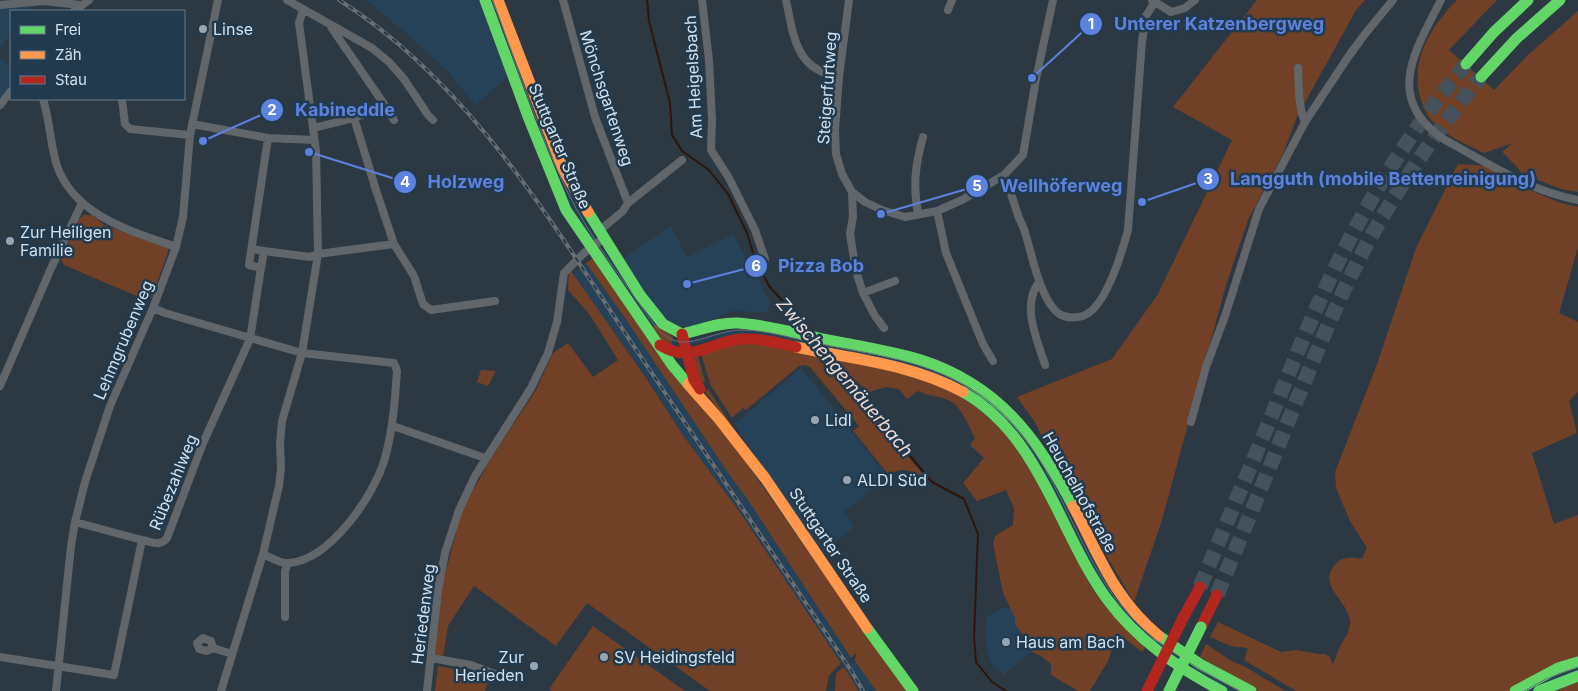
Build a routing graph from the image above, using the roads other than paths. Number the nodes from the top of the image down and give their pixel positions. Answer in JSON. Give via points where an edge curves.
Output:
{"nodes":[{"id":1,"x":89,"y":0,"type":"edge"},
{"id":2,"x":218,"y":0,"type":"edge"},
{"id":3,"x":287,"y":0,"type":"edge"},
{"id":4,"x":485,"y":0,"type":"edge"},
{"id":5,"x":498,"y":0,"type":"edge"},
{"id":6,"x":563,"y":0,"type":"edge"},
{"id":7,"x":702,"y":0,"type":"edge"},
{"id":8,"x":786,"y":0,"type":"edge"},
{"id":9,"x":849,"y":0,"type":"edge"},
{"id":10,"x":952,"y":0,"type":"edge"},
{"id":11,"x":1053,"y":0,"type":"edge"},
{"id":12,"x":1194,"y":0,"type":"edge"},
{"id":13,"x":1394,"y":0,"type":"edge"},
{"id":14,"x":1441,"y":0,"type":"edge"},
{"id":15,"x":1528,"y":0,"type":"edge"},
{"id":16,"x":1560,"y":0,"type":"edge"},
{"id":17,"x":1153,"y":1,"type":"edge"},
{"id":18,"x":0,"y":5,"type":"edge"},
{"id":19,"x":77,"y":8,"type":"edge"},
{"id":20,"x":303,"y":10,"type":"junction"},
{"id":21,"x":948,"y":10,"type":"dead end"},
{"id":22,"x":330,"y":25,"type":"junction"},
{"id":23,"x":1466,"y":64,"type":"tunnel mouth"},
{"id":24,"x":1298,"y":68,"type":"dead end"},
{"id":25,"x":839,"y":77,"type":"junction"},
{"id":26,"x":1481,"y":77,"type":"tunnel mouth"},
{"id":27,"x":10,"y":92,"type":"edge"},
{"id":28,"x":43,"y":100,"type":"edge"},
{"id":29,"x":122,"y":100,"type":"edge"},
{"id":30,"x":0,"y":104,"type":"edge"},
{"id":31,"x":384,"y":104,"type":"junction"},
{"id":32,"x":354,"y":118,"type":"junction"},
{"id":33,"x":394,"y":120,"type":"dead end"},
{"id":34,"x":433,"y":120,"type":"dead end"},
{"id":35,"x":1305,"y":122,"type":"junction"},
{"id":36,"x":192,"y":124,"type":"junction"},
{"id":37,"x":313,"y":128,"type":"junction"},
{"id":38,"x":190,"y":135,"type":"junction"},
{"id":39,"x":923,"y":137,"type":"dead end"},
{"id":40,"x":268,"y":138,"type":"junction"},
{"id":41,"x":314,"y":140,"type":"junction"},
{"id":42,"x":682,"y":160,"type":"dead end"},
{"id":43,"x":1004,"y":175,"type":"junction"},
{"id":44,"x":852,"y":192,"type":"junction"},
{"id":45,"x":1578,"y":200,"type":"edge"},
{"id":46,"x":82,"y":203,"type":"junction"},
{"id":47,"x":628,"y":203,"type":"junction"},
{"id":48,"x":937,"y":211,"type":"junction"},
{"id":49,"x":918,"y":214,"type":"junction"},
{"id":50,"x":601,"y":235,"type":"junction"},
{"id":51,"x":394,"y":244,"type":"junction"},
{"id":52,"x":591,"y":247,"type":"junction"},
{"id":53,"x":176,"y":248,"type":"junction"},
{"id":54,"x":252,"y":249,"type":"junction"},
{"id":55,"x":264,"y":251,"type":"junction"},
{"id":56,"x":318,"y":254,"type":"junction"},
{"id":57,"x":765,"y":259,"type":"dead end"},
{"id":58,"x":261,"y":268,"type":"junction"},
{"id":59,"x":895,"y":281,"type":"dead end"},
{"id":60,"x":1039,"y":282,"type":"junction"},
{"id":61,"x":863,"y":293,"type":"junction"},
{"id":62,"x":496,"y":301,"type":"dead end"},
{"id":63,"x":152,"y":308,"type":"junction"},
{"id":64,"x":884,"y":328,"type":"dead end"},
{"id":65,"x":682,"y":334,"type":"junction"},
{"id":66,"x":250,"y":339,"type":"junction"},
{"id":67,"x":658,"y":344,"type":"junction"},
{"id":68,"x":302,"y":353,"type":"junction"},
{"id":69,"x":683,"y":354,"type":"junction"},
{"id":70,"x":993,"y":361,"type":"dead end"},
{"id":71,"x":1044,"y":365,"type":"dead end"},
{"id":72,"x":684,"y":378,"type":"junction"},
{"id":73,"x":0,"y":386,"type":"edge"},
{"id":74,"x":719,"y":419,"type":"junction"},
{"id":75,"x":1191,"y":422,"type":"dead end"},
{"id":76,"x":392,"y":426,"type":"junction"},
{"id":77,"x":485,"y":458,"type":"junction"},
{"id":78,"x":75,"y":522,"type":"junction"},
{"id":79,"x":142,"y":540,"type":"junction"},
{"id":80,"x":263,"y":554,"type":"junction"},
{"id":81,"x":287,"y":564,"type":"junction"},
{"id":82,"x":1200,"y":587,"type":"tunnel mouth"},
{"id":83,"x":1217,"y":595,"type":"tunnel mouth"},
{"id":84,"x":285,"y":618,"type":"dead end"},
{"id":85,"x":213,"y":648,"type":"dead end"},
{"id":86,"x":232,"y":654,"type":"junction"},
{"id":87,"x":0,"y":657,"type":"edge"},
{"id":88,"x":431,"y":658,"type":"junction"},
{"id":89,"x":1578,"y":662,"type":"edge"},
{"id":90,"x":58,"y":667,"type":"junction"},
{"id":91,"x":495,"y":674,"type":"dead end"},
{"id":92,"x":1578,"y":676,"type":"edge"},
{"id":93,"x":56,"y":691,"type":"edge"},
{"id":94,"x":221,"y":691,"type":"edge"},
{"id":95,"x":426,"y":691,"type":"edge"},
{"id":96,"x":912,"y":691,"type":"edge"},
{"id":97,"x":1147,"y":691,"type":"edge"},
{"id":98,"x":1169,"y":691,"type":"edge"},
{"id":99,"x":1222,"y":691,"type":"edge"},
{"id":100,"x":1251,"y":691,"type":"edge"},
{"id":101,"x":1515,"y":691,"type":"edge"},
{"id":102,"x":1539,"y":691,"type":"edge"}],
"edges":[{"from":1,"to":19,"type":"street"},
{"from":2,"to":36,"type":"street","name":"Lehmgrubenweg"},
{"from":3,"to":20,"type":"street"},
{"from":4,"to":52,"type":"main road","name":"Stuttgarter Straße","via":[[560,199]]},
{"from":5,"to":50,"type":"main road","name":"Stuttgarter Straße","via":[[563,169]]},
{"from":6,"to":47,"type":"street","name":"Mönchsgartenweg","via":[[595,117]]},
{"from":7,"to":57,"type":"street","name":"Am Heigelsbach","via":[[709,60],[710,150],[755,230]]},
{"from":8,"to":25,"type":"street","via":[[800,53],[819,71]]},
{"from":9,"to":25,"type":"street","name":"Steigerfurtweg"},
{"from":10,"to":21,"type":"street"},
{"from":11,"to":43,"type":"street","via":[[1023,155]]},
{"from":12,"to":17,"type":"street","via":[[1185,8],[1171,12]]},
{"from":13,"to":35,"type":"street","via":[[1355,47]]},
{"from":14,"to":45,"type":"street","via":[[1411,63],[1409,88],[1420,118],[1445,140],[1517,180],[1557,196]]},
{"from":15,"to":23,"type":"main road"},
{"from":16,"to":26,"type":"main road","via":[[1517,38]]},
{"from":17,"to":60,"type":"street","via":[[1146,16],[1142,41],[1128,230],[1114,273],[1089,314],[1076,318],[1061,315],[1051,305]]},
{"from":18,"to":19,"type":"street","via":[[44,1]]},
{"from":20,"to":22,"type":"street"},
{"from":20,"to":37,"type":"street","via":[[299,23]]},
{"from":22,"to":31,"type":"street"},
{"from":22,"to":34,"type":"street","via":[[372,48],[389,62]]},
{"from":24,"to":35,"type":"street"},
{"from":25,"to":44,"type":"street","name":"Steigerfurtweg","via":[[836,154]]},
{"from":27,"to":30,"type":"street"},
{"from":28,"to":46,"type":"street","via":[[57,165],[63,180]]},
{"from":29,"to":38,"type":"street","via":[[125,124],[130,129]]},
{"from":31,"to":32,"type":"street"},
{"from":31,"to":33,"type":"street"},
{"from":32,"to":37,"type":"street"},
{"from":32,"to":51,"type":"street"},
{"from":35,"to":75,"type":"street","via":[[1258,209]]},
{"from":36,"to":38,"type":"street","name":"Lehmgrubenweg"},
{"from":36,"to":40,"type":"street"},
{"from":37,"to":41,"type":"street"},
{"from":38,"to":53,"type":"street","name":"Lehmgrubenweg","via":[[183,217]]},
{"from":39,"to":49,"type":"street","via":[[916,166]]},
{"from":40,"to":41,"type":"street"},
{"from":40,"to":54,"type":"street"},
{"from":41,"to":56,"type":"street"},
{"from":42,"to":47,"type":"street"},
{"from":43,"to":48,"type":"street"},
{"from":43,"to":60,"type":"street"},
{"from":44,"to":49,"type":"street","via":[[865,202],[896,215]]},
{"from":44,"to":61,"type":"street","name":"Steigerfurtweg","via":[[851,243]]},
{"from":46,"to":53,"type":"street","via":[[117,225]]},
{"from":46,"to":73,"type":"street"},
{"from":47,"to":50,"type":"street"},
{"from":48,"to":49,"type":"street"},
{"from":48,"to":70,"type":"street","via":[[946,253]]},
{"from":50,"to":52,"type":"street","name":"Heriedenweg"},
{"from":50,"to":65,"type":"main road","name":"Stuttgarter Straße","via":[[657,318]]},
{"from":51,"to":56,"type":"street"},
{"from":51,"to":62,"type":"street","via":[[414,276],[427,308]]},
{"from":52,"to":67,"type":"main road","name":"Stuttgarter Straße"},
{"from":52,"to":77,"type":"street","name":"Heriedenweg","via":[[564,273],[557,322],[548,353],[531,388]]},
{"from":53,"to":63,"type":"street","name":"Lehmgrubenweg"},
{"from":54,"to":55,"type":"street"},
{"from":54,"to":58,"type":"street","via":[[250,266]]},
{"from":55,"to":56,"type":"street"},
{"from":55,"to":58,"type":"street","name":"Rübezahlweg"},
{"from":56,"to":68,"type":"street"},
{"from":58,"to":66,"type":"street","name":"Rübezahlweg"},
{"from":59,"to":61,"type":"street"},
{"from":60,"to":71,"type":"street","via":[[1030,309]]},
{"from":61,"to":64,"type":"street","name":"Steigerfurtweg"},
{"from":63,"to":66,"type":"street"},
{"from":63,"to":78,"type":"street","name":"Lehmgrubenweg","via":[[110,406]]},
{"from":65,"to":69,"type":"main road","name":"Stuttgarter Straße"},
{"from":65,"to":100,"type":"main road","name":"Heuchelhofstraße","via":[[737,323],[868,347],[927,362],[969,381],[1005,407],[1037,446],[1126,603],[1175,646]]},
{"from":66,"to":68,"type":"street"},
{"from":66,"to":79,"type":"street","name":"Rübezahlweg","via":[[203,442],[167,538],[158,544]]},
{"from":67,"to":69,"type":"main road","name":"Stuttgarter Straße"},
{"from":67,"to":72,"type":"main road","name":"Stuttgarter Straße"},
{"from":68,"to":76,"type":"street","via":[[394,363],[397,371]]},
{"from":68,"to":80,"type":"street","via":[[282,421],[279,486]]},
{"from":69,"to":72,"type":"main road","name":"Stuttgarter Straße","via":[[680,366]]},
{"from":69,"to":74,"type":"main road","name":"Stuttgarter Straße","via":[[694,380]]},
{"from":69,"to":99,"type":"main road","name":"Heuchelhofstraße","via":[[722,342],[750,339],[921,373],[967,395],[996,416],[1027,454],[1080,556],[1118,615],[1166,658]]},
{"from":72,"to":74,"type":"main road","name":"Stuttgarter Straße"},
{"from":74,"to":96,"type":"main road","name":"Stuttgarter Straße","via":[[782,502]]},
{"from":76,"to":77,"type":"street"},
{"from":76,"to":81,"type":"street","via":[[378,478],[351,521],[315,554]]},
{"from":77,"to":88,"type":"street","name":"Heriedenweg","via":[[459,510],[445,553]]},
{"from":78,"to":79,"type":"street"},
{"from":78,"to":90,"type":"street","name":"Lehmgrubenweg"},
{"from":79,"to":90,"type":"street","name":"Rübezahlweg","via":[[114,675]]},
{"from":80,"to":81,"type":"street"},
{"from":80,"to":86,"type":"street"},
{"from":81,"to":84,"type":"street"},
{"from":82,"to":97,"type":"main road","bridge":true},
{"from":83,"to":98,"type":"main road","bridge":true},
{"from":85,"to":86,"type":"street"},
{"from":86,"to":94,"type":"street"},
{"from":87,"to":90,"type":"street"},
{"from":88,"to":91,"type":"street","via":[[471,665]]},
{"from":88,"to":95,"type":"street","name":"Heriedenweg"},
{"from":89,"to":101,"type":"main road","via":[[1550,672]]},
{"from":90,"to":93,"type":"street","name":"Lehmgrubenweg"},
{"from":92,"to":102,"type":"main road"}]}
